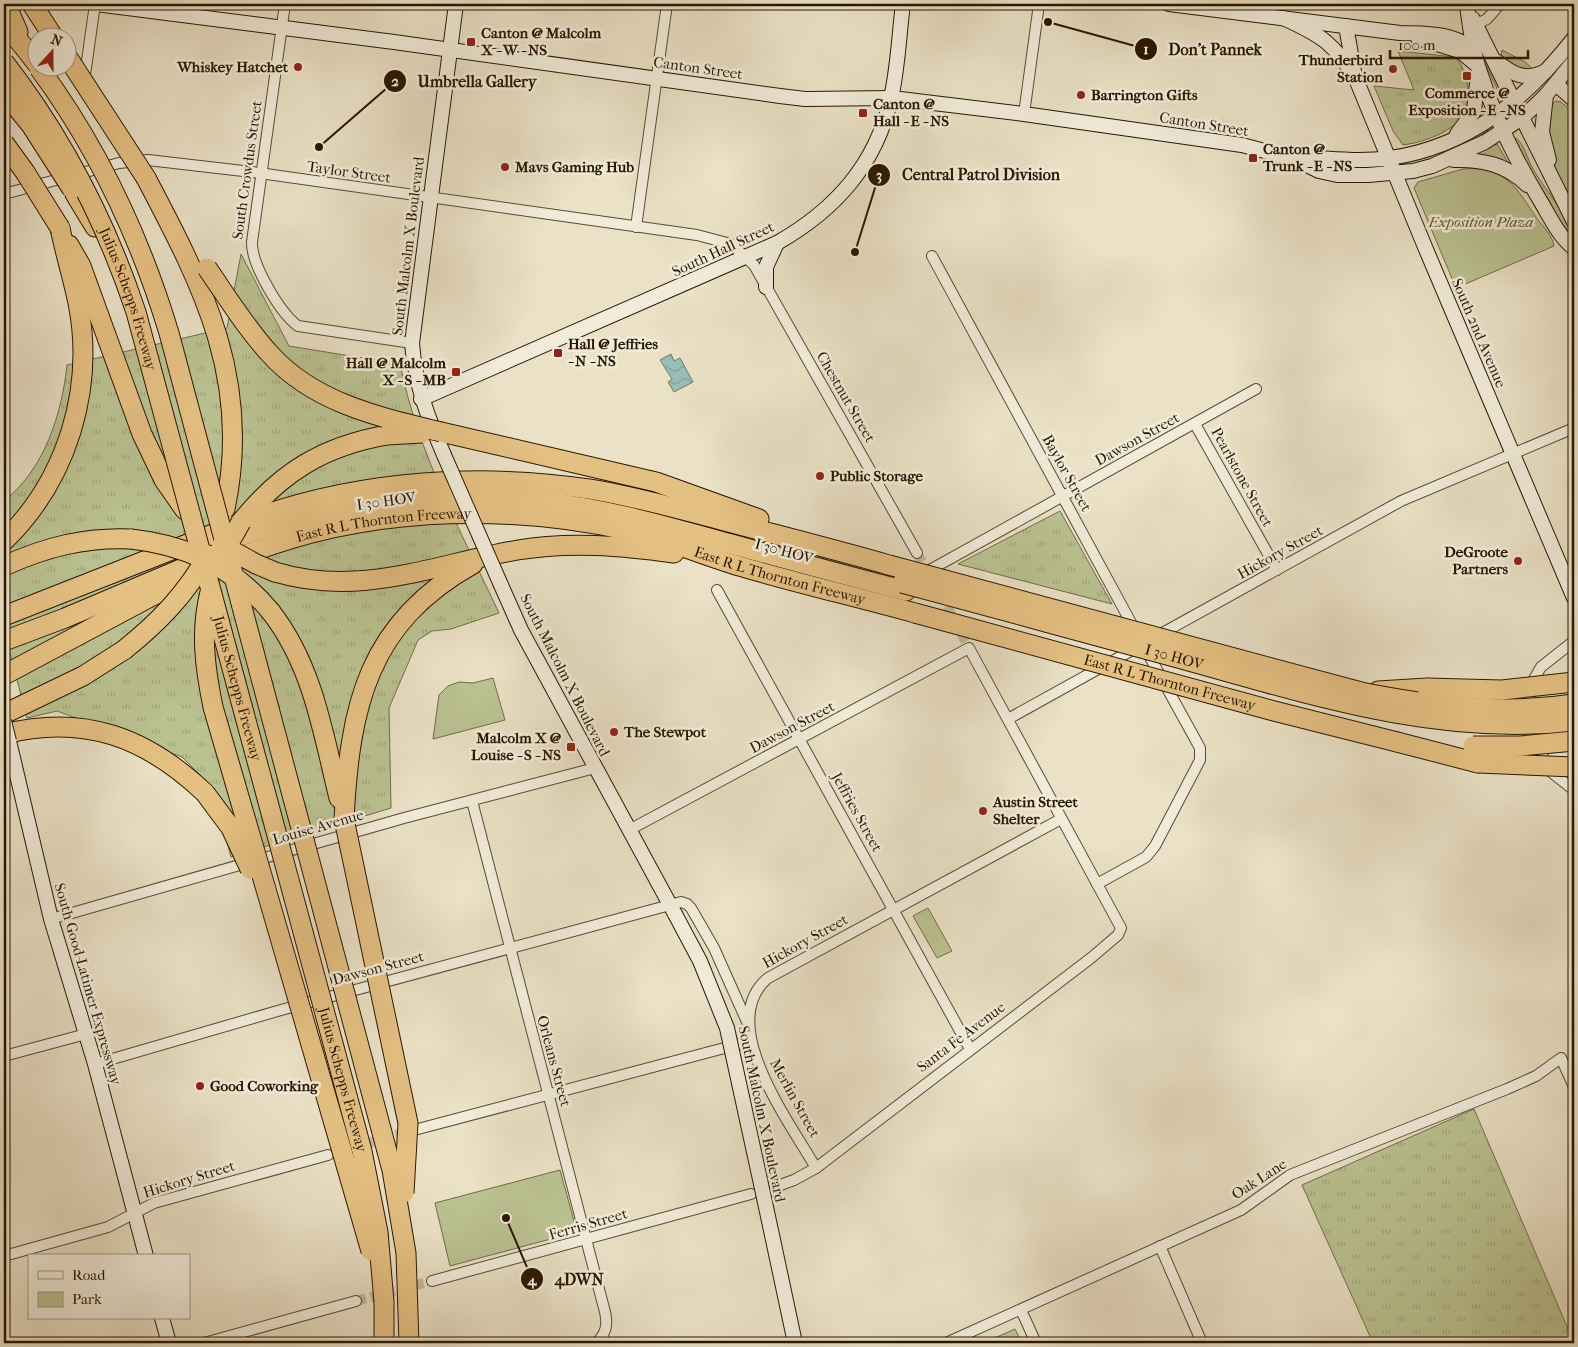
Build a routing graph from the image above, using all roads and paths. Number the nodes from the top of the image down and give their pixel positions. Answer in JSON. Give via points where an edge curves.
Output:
{"nodes":[{"id":1,"x":6,"y":4,"type":"edge"},
{"id":2,"x":32,"y":4,"type":"edge"},
{"id":3,"x":95,"y":4,"type":"edge"},
{"id":4,"x":285,"y":4,"type":"edge"},
{"id":5,"x":456,"y":4,"type":"edge"},
{"id":6,"x":667,"y":4,"type":"edge"},
{"id":7,"x":902,"y":4,"type":"edge"},
{"id":8,"x":1039,"y":4,"type":"edge"},
{"id":9,"x":1169,"y":4,"type":"edge"},
{"id":10,"x":1500,"y":4,"type":"edge"},
{"id":11,"x":1466,"y":5,"type":"edge"},
{"id":12,"x":1208,"y":6,"type":"edge"},
{"id":13,"x":1283,"y":18,"type":"junction"},
{"id":14,"x":4,"y":22,"type":"edge"},
{"id":15,"x":1346,"y":26,"type":"junction"},
{"id":16,"x":1473,"y":26,"type":"junction"},
{"id":17,"x":48,"y":28,"type":"edge"},
{"id":18,"x":281,"y":28,"type":"junction"},
{"id":19,"x":1400,"y":33,"type":"junction"},
{"id":20,"x":1574,"y":38,"type":"edge"},
{"id":21,"x":25,"y":48,"type":"junction"},
{"id":22,"x":1473,"y":49,"type":"junction"},
{"id":23,"x":450,"y":50,"type":"junction"},
{"id":24,"x":28,"y":52,"type":"edge"},
{"id":25,"x":1493,"y":58,"type":"junction"},
{"id":26,"x":1574,"y":61,"type":"edge"},
{"id":27,"x":4,"y":62,"type":"edge"},
{"id":28,"x":1478,"y":66,"type":"junction"},
{"id":29,"x":1551,"y":68,"type":"junction"},
{"id":30,"x":78,"y":73,"type":"edge"},
{"id":31,"x":46,"y":78,"type":"edge"},
{"id":32,"x":656,"y":79,"type":"junction"},
{"id":33,"x":1356,"y":79,"type":"junction"},
{"id":34,"x":1551,"y":90,"type":"junction"},
{"id":35,"x":4,"y":92,"type":"edge"},
{"id":36,"x":892,"y":98,"type":"junction"},
{"id":37,"x":1574,"y":100,"type":"edge"},
{"id":38,"x":1515,"y":103,"type":"junction"},
{"id":39,"x":1024,"y":114,"type":"junction"},
{"id":40,"x":1497,"y":116,"type":"junction"},
{"id":41,"x":1522,"y":118,"type":"junction"},
{"id":42,"x":1503,"y":131,"type":"junction"},
{"id":43,"x":1454,"y":138,"type":"junction"},
{"id":44,"x":4,"y":143,"type":"edge"},
{"id":45,"x":1389,"y":158,"type":"junction"},
{"id":46,"x":1295,"y":159,"type":"junction"},
{"id":47,"x":1447,"y":160,"type":"junction"},
{"id":48,"x":129,"y":161,"type":"junction"},
{"id":49,"x":1396,"y":173,"type":"junction"},
{"id":50,"x":261,"y":174,"type":"junction"},
{"id":51,"x":146,"y":178,"type":"junction"},
{"id":52,"x":1554,"y":186,"type":"junction"},
{"id":53,"x":4,"y":194,"type":"edge"},
{"id":54,"x":1536,"y":194,"type":"junction"},
{"id":55,"x":430,"y":199,"type":"junction"},
{"id":56,"x":1574,"y":222,"type":"edge"},
{"id":57,"x":636,"y":227,"type":"junction"},
{"id":58,"x":777,"y":243,"type":"junction"},
{"id":59,"x":1574,"y":248,"type":"edge"},
{"id":60,"x":747,"y":256,"type":"junction"},
{"id":61,"x":932,"y":256,"type":"dead end"},
{"id":62,"x":120,"y":265,"type":"junction"},
{"id":63,"x":766,"y":287,"type":"junction"},
{"id":64,"x":86,"y":302,"type":"junction"},
{"id":65,"x":412,"y":343,"type":"junction"},
{"id":66,"x":1256,"y":389,"type":"dead end"},
{"id":67,"x":421,"y":399,"type":"junction"},
{"id":68,"x":1195,"y":424,"type":"junction"},
{"id":69,"x":1574,"y":428,"type":"edge"},
{"id":70,"x":440,"y":432,"type":"junction"},
{"id":71,"x":1512,"y":454,"type":"junction"},
{"id":72,"x":1063,"y":497,"type":"junction"},
{"id":73,"x":4,"y":541,"type":"edge"},
{"id":74,"x":841,"y":551,"type":"junction"},
{"id":75,"x":917,"y":553,"type":"tunnel mouth"},
{"id":76,"x":489,"y":555,"type":"junction"},
{"id":77,"x":4,"y":566,"type":"edge"},
{"id":78,"x":740,"y":566,"type":"junction"},
{"id":79,"x":1277,"y":570,"type":"junction"},
{"id":80,"x":928,"y":571,"type":"dead end"},
{"id":81,"x":904,"y":587,"type":"junction"},
{"id":82,"x":717,"y":590,"type":"dead end"},
{"id":83,"x":1574,"y":598,"type":"edge"},
{"id":84,"x":4,"y":616,"type":"edge"},
{"id":85,"x":4,"y":636,"type":"edge"},
{"id":86,"x":1574,"y":641,"type":"edge"},
{"id":87,"x":4,"y":642,"type":"edge"},
{"id":88,"x":1143,"y":644,"type":"junction"},
{"id":89,"x":4,"y":675,"type":"edge"},
{"id":90,"x":1574,"y":682,"type":"edge"},
{"id":91,"x":1361,"y":692,"type":"junction"},
{"id":92,"x":1574,"y":704,"type":"edge"},
{"id":93,"x":4,"y":714,"type":"edge"},
{"id":94,"x":1008,"y":719,"type":"junction"},
{"id":95,"x":4,"y":720,"type":"edge"},
{"id":96,"x":1574,"y":721,"type":"edge"},
{"id":97,"x":1574,"y":727,"type":"edge"},
{"id":98,"x":6,"y":738,"type":"edge"},
{"id":99,"x":800,"y":740,"type":"junction"},
{"id":100,"x":1574,"y":741,"type":"edge"},
{"id":101,"x":1397,"y":742,"type":"junction"},
{"id":102,"x":339,"y":762,"type":"junction"},
{"id":103,"x":1574,"y":767,"type":"edge"},
{"id":104,"x":595,"y":768,"type":"junction"},
{"id":105,"x":1574,"y":790,"type":"edge"},
{"id":106,"x":472,"y":801,"type":"junction"},
{"id":107,"x":1061,"y":820,"type":"junction"},
{"id":108,"x":629,"y":830,"type":"junction"},
{"id":109,"x":1097,"y":884,"type":"junction"},
{"id":110,"x":673,"y":909,"type":"junction"},
{"id":111,"x":895,"y":909,"type":"junction"},
{"id":112,"x":51,"y":919,"type":"junction"},
{"id":113,"x":509,"y":948,"type":"junction"},
{"id":114,"x":748,"y":1024,"type":"junction"},
{"id":115,"x":304,"y":1026,"type":"junction"},
{"id":116,"x":86,"y":1034,"type":"junction"},
{"id":117,"x":750,"y":1041,"type":"junction"},
{"id":118,"x":970,"y":1049,"type":"junction"},
{"id":119,"x":4,"y":1056,"type":"edge"},
{"id":120,"x":95,"y":1064,"type":"junction"},
{"id":121,"x":1574,"y":1087,"type":"edge"},
{"id":122,"x":548,"y":1094,"type":"junction"},
{"id":123,"x":418,"y":1129,"type":"tunnel mouth"},
{"id":124,"x":328,"y":1155,"type":"tunnel mouth"},
{"id":125,"x":816,"y":1168,"type":"junction"},
{"id":126,"x":775,"y":1187,"type":"dead end"},
{"id":127,"x":751,"y":1194,"type":"dead end"},
{"id":128,"x":135,"y":1214,"type":"junction"},
{"id":129,"x":402,"y":1220,"type":"junction"},
{"id":130,"x":587,"y":1239,"type":"junction"},
{"id":131,"x":1160,"y":1246,"type":"junction"},
{"id":132,"x":145,"y":1254,"type":"edge"},
{"id":133,"x":4,"y":1256,"type":"edge"},
{"id":134,"x":432,"y":1281,"type":"tunnel mouth"},
{"id":135,"x":356,"y":1301,"type":"tunnel mouth"},
{"id":136,"x":384,"y":1302,"type":"junction"},
{"id":137,"x":1021,"y":1310,"type":"junction"},
{"id":138,"x":163,"y":1320,"type":"edge"},
{"id":139,"x":169,"y":1343,"type":"edge"},
{"id":140,"x":204,"y":1343,"type":"edge"},
{"id":141,"x":384,"y":1343,"type":"edge"},
{"id":142,"x":408,"y":1343,"type":"edge"},
{"id":143,"x":596,"y":1343,"type":"edge"},
{"id":144,"x":795,"y":1343,"type":"edge"},
{"id":145,"x":946,"y":1343,"type":"edge"},
{"id":146,"x":1036,"y":1343,"type":"edge"},
{"id":147,"x":1202,"y":1343,"type":"edge"}],
"edges":[{"from":1,"to":21,"type":"highway"},
{"from":2,"to":17,"type":"highway"},
{"from":3,"to":18,"type":"main road","name":"Canton Street"},
{"from":3,"to":48,"type":"street","via":[[84,89]]},
{"from":4,"to":18,"type":"street","name":"South Crowdus Street"},
{"from":5,"to":23,"type":"main road","name":"South Malcolm X Boulevard"},
{"from":6,"to":32,"type":"street"},
{"from":7,"to":36,"type":"main road","name":"South Hall Street"},
{"from":8,"to":39,"type":"street"},
{"from":9,"to":12,"type":"main road"},
{"from":10,"to":16,"type":"street","via":[[1487,20]]},
{"from":11,"to":16,"type":"main road"},
{"from":12,"to":13,"type":"main road"},
{"from":13,"to":15,"type":"main road"},
{"from":13,"to":33,"type":"main road","name":"South 2nd Avenue","via":[[1322,37],[1344,60]]},
{"from":14,"to":21,"type":"highway","name":"Julius Schepps Freeway"},
{"from":15,"to":19,"type":"main road"},
{"from":15,"to":33,"type":"main road","name":"South 2nd Avenue"},
{"from":16,"to":22,"type":"main road"},
{"from":16,"to":25,"type":"main road"},
{"from":18,"to":23,"type":"main road","name":"Canton Street"},
{"from":18,"to":50,"type":"street","name":"South Crowdus Street"},
{"from":19,"to":22,"type":"main road","via":[[1452,36]]},
{"from":19,"to":28,"type":"main road","via":[[1460,51]]},
{"from":20,"to":29,"type":"main road","name":"Canton Street"},
{"from":21,"to":24,"type":"highway","name":"Julius Schepps Freeway"},
{"from":22,"to":28,"type":"main road"},
{"from":23,"to":32,"type":"main road","name":"Canton Street"},
{"from":23,"to":55,"type":"main road","name":"South Malcolm X Boulevard"},
{"from":25,"to":29,"type":"main road","via":[[1517,75],[1533,76]]},
{"from":25,"to":38,"type":"main road"},
{"from":26,"to":34,"type":"main road","name":"Canton Street"},
{"from":27,"to":62,"type":"highway","name":"Julius Schepps Freeway","bridge":true,"via":[[70,160]]},
{"from":28,"to":40,"type":"main road"},
{"from":28,"to":43,"type":"main road","via":[[1474,111]]},
{"from":29,"to":38,"type":"main road","name":"Canton Street"},
{"from":30,"to":51,"type":"highway","bridge":true},
{"from":31,"to":129,"type":"highway","name":"Julius Schepps Freeway","bridge":true,"via":[[78,124],[106,175],[132,228],[158,299],[376,1105]]},
{"from":32,"to":36,"type":"main road","name":"Canton Street","via":[[805,99]]},
{"from":32,"to":57,"type":"street"},
{"from":33,"to":45,"type":"main road","name":"South 2nd Avenue"},
{"from":34,"to":37,"type":"main road"},
{"from":34,"to":41,"type":"main road","name":"Canton Street"},
{"from":34,"to":52,"type":"main road","via":[[1542,132]]},
{"from":35,"to":62,"type":"highway","bridge":true,"via":[[55,161]]},
{"from":36,"to":39,"type":"main road","name":"Canton Street"},
{"from":36,"to":58,"type":"main road","name":"South Hall Street","via":[[871,152],[852,183],[823,213]]},
{"from":38,"to":40,"type":"main road","name":"Canton Street"},
{"from":38,"to":41,"type":"main road"},
{"from":39,"to":46,"type":"main road","name":"Canton Street","via":[[1234,144]]},
{"from":40,"to":42,"type":"main road"},
{"from":40,"to":43,"type":"main road","name":"Canton Street"},
{"from":41,"to":42,"type":"main road","name":"Canton Street"},
{"from":41,"to":52,"type":"main road"},
{"from":42,"to":47,"type":"main road","name":"Canton Street"},
{"from":42,"to":54,"type":"main road"},
{"from":43,"to":45,"type":"main road","name":"Canton Street","via":[[1422,152]]},
{"from":44,"to":64,"type":"highway","bridge":true,"via":[[30,179],[81,266]]},
{"from":45,"to":46,"type":"main road","name":"Canton Street"},
{"from":45,"to":49,"type":"main road","name":"South 2nd Avenue"},
{"from":46,"to":49,"type":"main road","name":"Canton Street","via":[[1310,168],[1337,175]]},
{"from":47,"to":49,"type":"main road","name":"Canton Street"},
{"from":47,"to":54,"type":"main road","via":[[1479,160],[1495,164],[1519,177]]},
{"from":48,"to":50,"type":"street","name":"Taylor Street","via":[[148,160]]},
{"from":48,"to":53,"type":"street","name":"Taylor Street"},
{"from":49,"to":71,"type":"main road","name":"South 2nd Avenue"},
{"from":50,"to":55,"type":"street","name":"Taylor Street"},
{"from":50,"to":65,"type":"street","name":"South Crowdus Street","via":[[251,252],[288,318],[298,326]]},
{"from":51,"to":70,"type":"highway","bridge":true,"via":[[249,330],[282,366],[308,386],[338,402]]},
{"from":51,"to":93,"type":"highway","bridge":true,"via":[[195,275],[217,334],[232,402],[234,460],[226,509],[198,572],[169,610],[124,650],[83,676]]},
{"from":52,"to":56,"type":"main road"},
{"from":54,"to":59,"type":"main road","via":[[1566,241]]},
{"from":55,"to":57,"type":"street","name":"Taylor Street"},
{"from":55,"to":65,"type":"main road","name":"South Malcolm X Boulevard"},
{"from":57,"to":60,"type":"street","name":"Taylor Street","via":[[716,239],[731,244]]},
{"from":58,"to":60,"type":"main road","name":"South Hall Street"},
{"from":58,"to":63,"type":"main road","via":[[766,267]]},
{"from":60,"to":63,"type":"street","name":"Chestnut Street"},
{"from":60,"to":67,"type":"main road","name":"South Hall Street"},
{"from":61,"to":72,"type":"street","name":"Baylor Street"},
{"from":62,"to":136,"type":"highway","name":"Julius Schepps Freeway","bridge":true,"via":[[153,369],[362,1151],[377,1224]]},
{"from":63,"to":75,"type":"street","name":"Chestnut Street"},
{"from":64,"to":73,"type":"highway","via":[[76,414],[63,458],[39,501]]},
{"from":64,"to":76,"type":"highway","bridge":true,"via":[[164,480],[185,510],[217,541],[236,554],[275,572],[319,582],[386,579]]},
{"from":65,"to":67,"type":"main road","name":"South Malcolm X Boulevard"},
{"from":66,"to":68,"type":"street","name":"Dawson Street"},
{"from":67,"to":104,"type":"main road","name":"South Malcolm X Boulevard","bridge":true,"via":[[521,630]]},
{"from":68,"to":72,"type":"street","name":"Dawson Street"},
{"from":68,"to":79,"type":"street","name":"Pearlstone Street"},
{"from":69,"to":71,"type":"street","name":"Hickory Street"},
{"from":70,"to":74,"type":"highway","via":[[687,492]]},
{"from":70,"to":115,"type":"highway","bridge":true,"via":[[365,439],[311,459],[288,475],[241,522],[216,570],[209,594],[204,632],[208,683]]},
{"from":71,"to":79,"type":"street","name":"Hickory Street","via":[[1406,499]]},
{"from":71,"to":83,"type":"main road","name":"South 2nd Avenue"},
{"from":72,"to":80,"type":"street","name":"Dawson Street"},
{"from":72,"to":88,"type":"street","name":"Baylor Street"},
{"from":74,"to":84,"type":"highway","via":[[590,489],[527,483],[430,483],[374,488],[289,506]]},
{"from":74,"to":91,"type":"highway","bridge":true},
{"from":76,"to":78,"type":"highway","via":[[585,545],[629,547]]},
{"from":76,"to":102,"type":"highway","via":[[428,596],[405,617],[389,638],[365,687]]},
{"from":77,"to":102,"type":"highway","bridge":true,"via":[[42,550],[109,538],[176,548],[213,563],[248,587],[290,640],[305,670]]},
{"from":78,"to":89,"type":"highway","name":"East R L Thornton Freeway","via":[[633,532],[542,516],[440,514],[389,519],[260,548],[144,600]]},
{"from":78,"to":101,"type":"highway","name":"East R L Thornton Freeway","bridge":true},
{"from":79,"to":88,"type":"street","name":"Hickory Street"},
{"from":81,"to":85,"type":"highway","name":"I 30 HOV","via":[[672,521],[593,503],[521,494],[439,494],[354,505],[271,525],[184,557]]},
{"from":81,"to":87,"type":"highway","name":"I 30 HOV","via":[[604,512],[544,502],[443,501],[346,513],[279,530]]},
{"from":81,"to":96,"type":"highway","name":"I 30 HOV","bridge":true,"via":[[1377,711],[1473,724]]},
{"from":81,"to":97,"type":"highway","name":"I 30 HOV","via":[[1364,715],[1458,730],[1512,732]]},
{"from":82,"to":99,"type":"street","name":"Jeffries Street"},
{"from":86,"to":105,"type":"street","via":[[1541,667],[1529,699],[1532,722],[1546,768]]},
{"from":88,"to":94,"type":"street","name":"Hickory Street"},
{"from":88,"to":109,"type":"street","name":"Baylor Street","via":[[1200,748],[1200,760],[1151,852]]},
{"from":90,"to":91,"type":"highway","bridge":true,"via":[[1502,690],[1427,688]]},
{"from":91,"to":92,"type":"highway","bridge":true,"via":[[1409,702],[1483,708]]},
{"from":94,"to":99,"type":"street","name":"Dawson Street","via":[[969,648]]},
{"from":94,"to":107,"type":"street"},
{"from":95,"to":98,"type":"main road","name":"South Good-Latimer Expressway","bridge":true},
{"from":98,"to":112,"type":"main road","name":"South Good-Latimer Expressway"},
{"from":98,"to":115,"type":"highway","bridge":true,"via":[[53,726],[110,734],[163,757],[205,793],[242,849]]},
{"from":99,"to":108,"type":"street","name":"Dawson Street"},
{"from":99,"to":111,"type":"street","name":"Jeffries Street"},
{"from":100,"to":101,"type":"highway","name":"East R L Thornton Freeway","bridge":true,"via":[[1520,746]]},
{"from":101,"to":103,"type":"highway","bridge":true,"via":[[1478,763]]},
{"from":102,"to":129,"type":"highway","bridge":true,"via":[[344,819],[408,1123]]},
{"from":104,"to":106,"type":"street","name":"Louise Avenue"},
{"from":104,"to":108,"type":"main road","name":"South Malcolm X Boulevard"},
{"from":106,"to":112,"type":"street","name":"Louise Avenue"},
{"from":106,"to":113,"type":"street","name":"Orleans Street"},
{"from":107,"to":109,"type":"street"},
{"from":107,"to":111,"type":"street","name":"Hickory Street"},
{"from":108,"to":110,"type":"main road","name":"South Malcolm X Boulevard"},
{"from":109,"to":118,"type":"street","name":"Santa Fe Avenue","via":[[1121,928],[1118,935]]},
{"from":110,"to":113,"type":"street","name":"Dawson Street"},
{"from":110,"to":114,"type":"street","via":[[681,902],[692,908]]},
{"from":110,"to":144,"type":"main road","name":"South Malcolm X Boulevard","bridge":true,"via":[[700,961],[727,1028]]},
{"from":111,"to":114,"type":"street","name":"Hickory Street","via":[[768,978],[753,997]]},
{"from":111,"to":118,"type":"street","name":"Jeffries Street"},
{"from":112,"to":116,"type":"main road","name":"South Good-Latimer Expressway"},
{"from":113,"to":120,"type":"street","name":"Dawson Street"},
{"from":113,"to":122,"type":"street","name":"Orleans Street"},
{"from":114,"to":117,"type":"street","name":"Hickory Street"},
{"from":115,"to":136,"type":"highway","bridge":true},
{"from":116,"to":119,"type":"street"},
{"from":116,"to":120,"type":"main road","name":"South Good-Latimer Expressway"},
{"from":117,"to":122,"type":"street"},
{"from":117,"to":125,"type":"street","name":"Merlin Street","via":[[765,1079]]},
{"from":118,"to":125,"type":"street","name":"Santa Fe Avenue"},
{"from":120,"to":128,"type":"main road","name":"South Good-Latimer Expressway"},
{"from":121,"to":131,"type":"street","name":"Oak Lane","via":[[1561,1058],[1522,1083],[1290,1175],[1241,1210]]},
{"from":122,"to":123,"type":"street"},
{"from":122,"to":130,"type":"street","name":"Orleans Street"},
{"from":124,"to":128,"type":"street","name":"Hickory Street","via":[[154,1203]]},
{"from":125,"to":126,"type":"street","name":"Santa Fe Avenue"},
{"from":127,"to":130,"type":"street","name":"Ferris Street"},
{"from":128,"to":132,"type":"main road","name":"South Good-Latimer Expressway"},
{"from":128,"to":133,"type":"street","name":"Hickory Street","via":[[108,1227]]},
{"from":129,"to":142,"type":"highway","name":"Julius Schepps Freeway","bridge":true,"via":[[409,1286]]},
{"from":130,"to":134,"type":"street","name":"Ferris Street"},
{"from":130,"to":143,"type":"street","name":"Orleans Street","via":[[606,1312],[606,1328]]},
{"from":131,"to":137,"type":"street","name":"Oak Lane"},
{"from":131,"to":147,"type":"street"},
{"from":135,"to":140,"type":"street"},
{"from":136,"to":141,"type":"highway","name":"Julius Schepps Freeway"},
{"from":137,"to":145,"type":"street","name":"Oak Lane"},
{"from":137,"to":146,"type":"street"},
{"from":138,"to":139,"type":"main road"}]}
